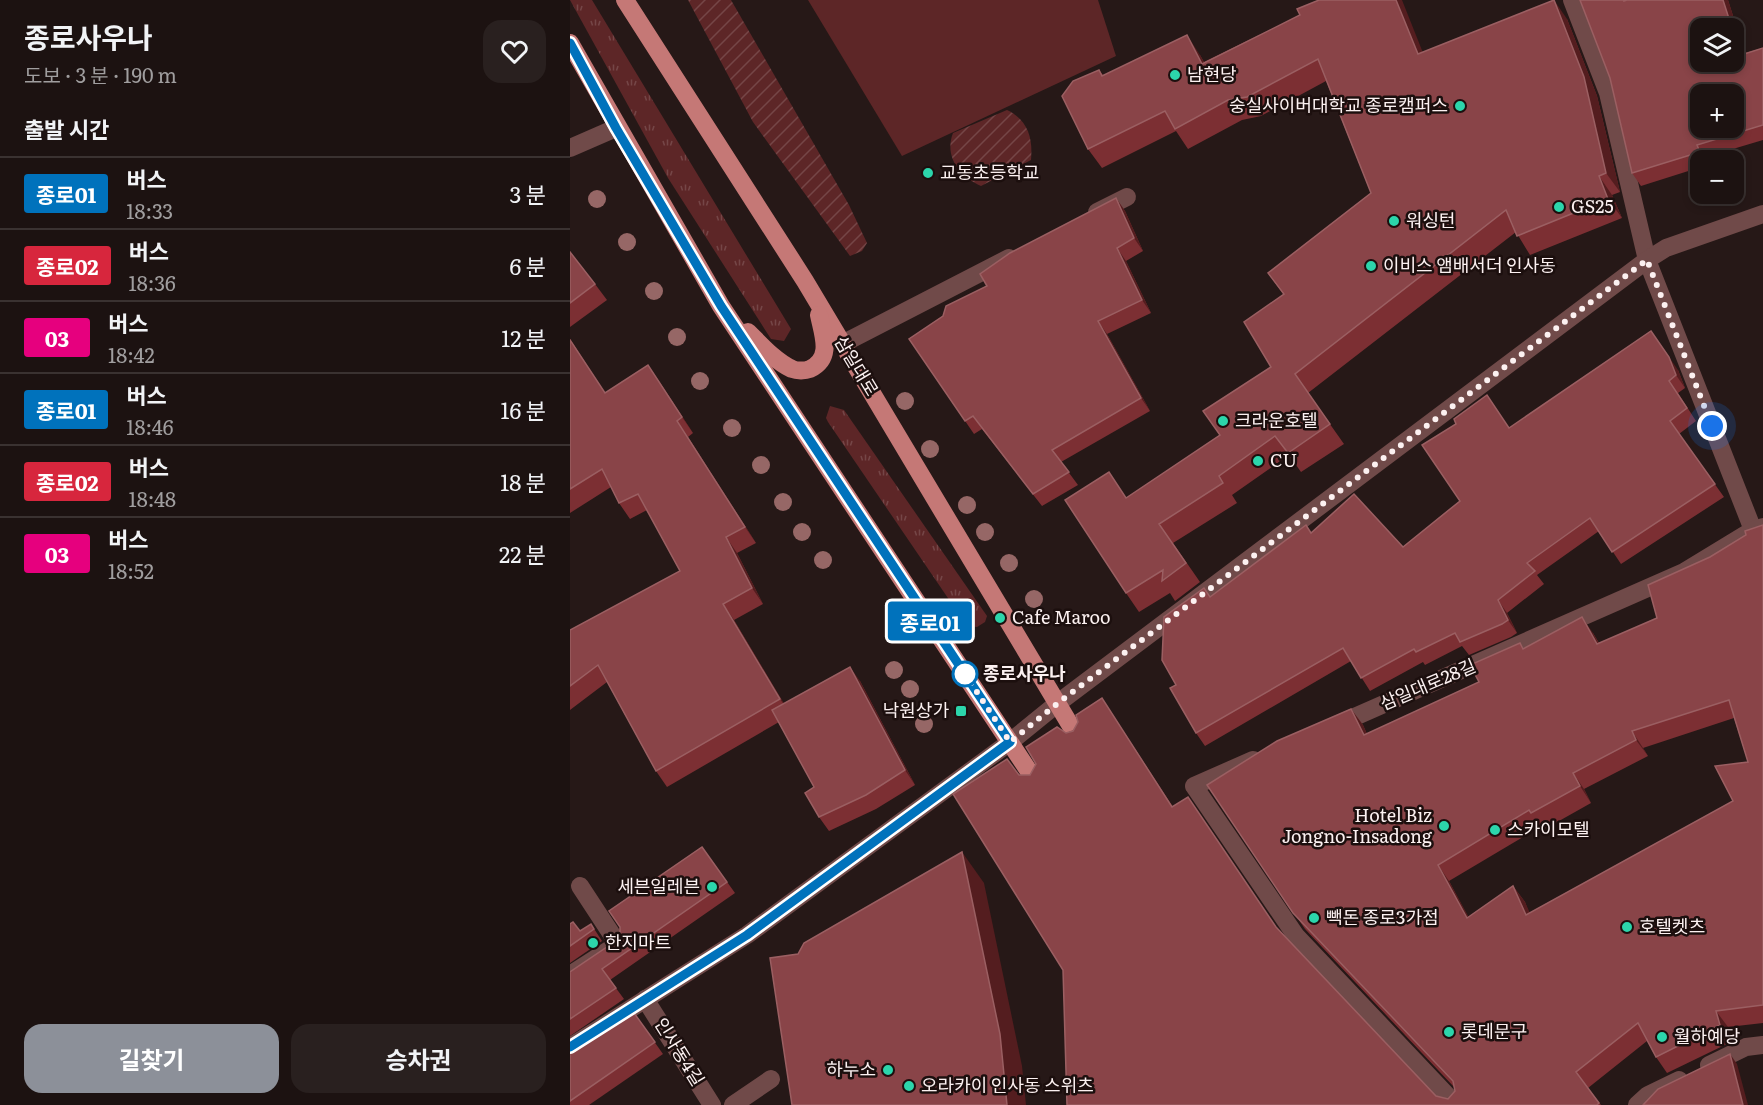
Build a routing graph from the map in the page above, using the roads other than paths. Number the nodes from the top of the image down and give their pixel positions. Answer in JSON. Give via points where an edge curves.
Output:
{"nodes":[{"id":1,"x":626,"y":0,"type":"edge"},
{"id":2,"x":1572,"y":0,"type":"edge"},
{"id":3,"x":570,"y":43,"type":"edge"},
{"id":4,"x":616,"y":128,"type":"junction"},
{"id":5,"x":570,"y":148,"type":"edge"},
{"id":6,"x":1127,"y":197,"type":"dead end"},
{"id":7,"x":1763,"y":214,"type":"edge"},
{"id":8,"x":1085,"y":219,"type":"edge"},
{"id":9,"x":1022,"y":251,"type":"edge"},
{"id":10,"x":1647,"y":260,"type":"junction"},
{"id":11,"x":805,"y":281,"type":"junction"},
{"id":12,"x":721,"y":306,"type":"junction"},
{"id":13,"x":842,"y":344,"type":"junction"},
{"id":14,"x":1758,"y":529,"type":"edge"},
{"id":15,"x":1058,"y":703,"type":"junction"},
{"id":16,"x":1314,"y":734,"type":"edge"},
{"id":17,"x":1078,"y":738,"type":"edge"},
{"id":18,"x":1010,"y":742,"type":"junction"},
{"id":19,"x":1271,"y":753,"type":"edge"},
{"id":20,"x":1035,"y":782,"type":"edge"},
{"id":21,"x":580,"y":886,"type":"dead end"},
{"id":22,"x":570,"y":975,"type":"edge"},
{"id":23,"x":645,"y":999,"type":"junction"},
{"id":24,"x":1763,"y":1045,"type":"edge"},
{"id":25,"x":570,"y":1047,"type":"edge"},
{"id":26,"x":771,"y":1079,"type":"dead end"},
{"id":27,"x":712,"y":1105,"type":"edge"},
{"id":28,"x":733,"y":1105,"type":"edge"},
{"id":29,"x":1456,"y":1105,"type":"edge"},
{"id":30,"x":1637,"y":1105,"type":"edge"}],
"edges":[{"from":1,"to":11,"type":"main road","name":"삼일대로"},
{"from":2,"to":10,"type":"street","name":"삼일대로28길","via":[[1608,93]]},
{"from":3,"to":4,"type":"main road"},
{"from":4,"to":5,"type":"street"},
{"from":4,"to":12,"type":"main road"},
{"from":6,"to":8,"type":"street"},
{"from":7,"to":10,"type":"street","via":[[1666,248]]},
{"from":9,"to":13,"type":"street"},
{"from":10,"to":14,"type":"street","name":"삼일대로28길"},
{"from":10,"to":15,"type":"street"},
{"from":11,"to":12,"type":"main road","via":[[817,308],[825,351],[819,365],[806,371],[792,369],[768,352]]},
{"from":11,"to":13,"type":"main road","name":"삼일대로"},
{"from":12,"to":18,"type":"main road"},
{"from":13,"to":15,"type":"main road","name":"삼일대로"},
{"from":14,"to":16,"type":"street","name":"삼일대로28길","via":[[1684,572]]},
{"from":15,"to":17,"type":"main road","name":"삼일대로"},
{"from":15,"to":18,"type":"street"},
{"from":18,"to":20,"type":"main road"},
{"from":18,"to":23,"type":"street","via":[[747,935]]},
{"from":19,"to":29,"type":"street","via":[[1194,786],[1296,936]]},
{"from":21,"to":22,"type":"street","via":[[618,944]]},
{"from":23,"to":25,"type":"street"},
{"from":23,"to":27,"type":"street","name":"인사동4길"},
{"from":24,"to":30,"type":"street","via":[[1746,1047],[1648,1095]]},
{"from":26,"to":28,"type":"street"}]}
